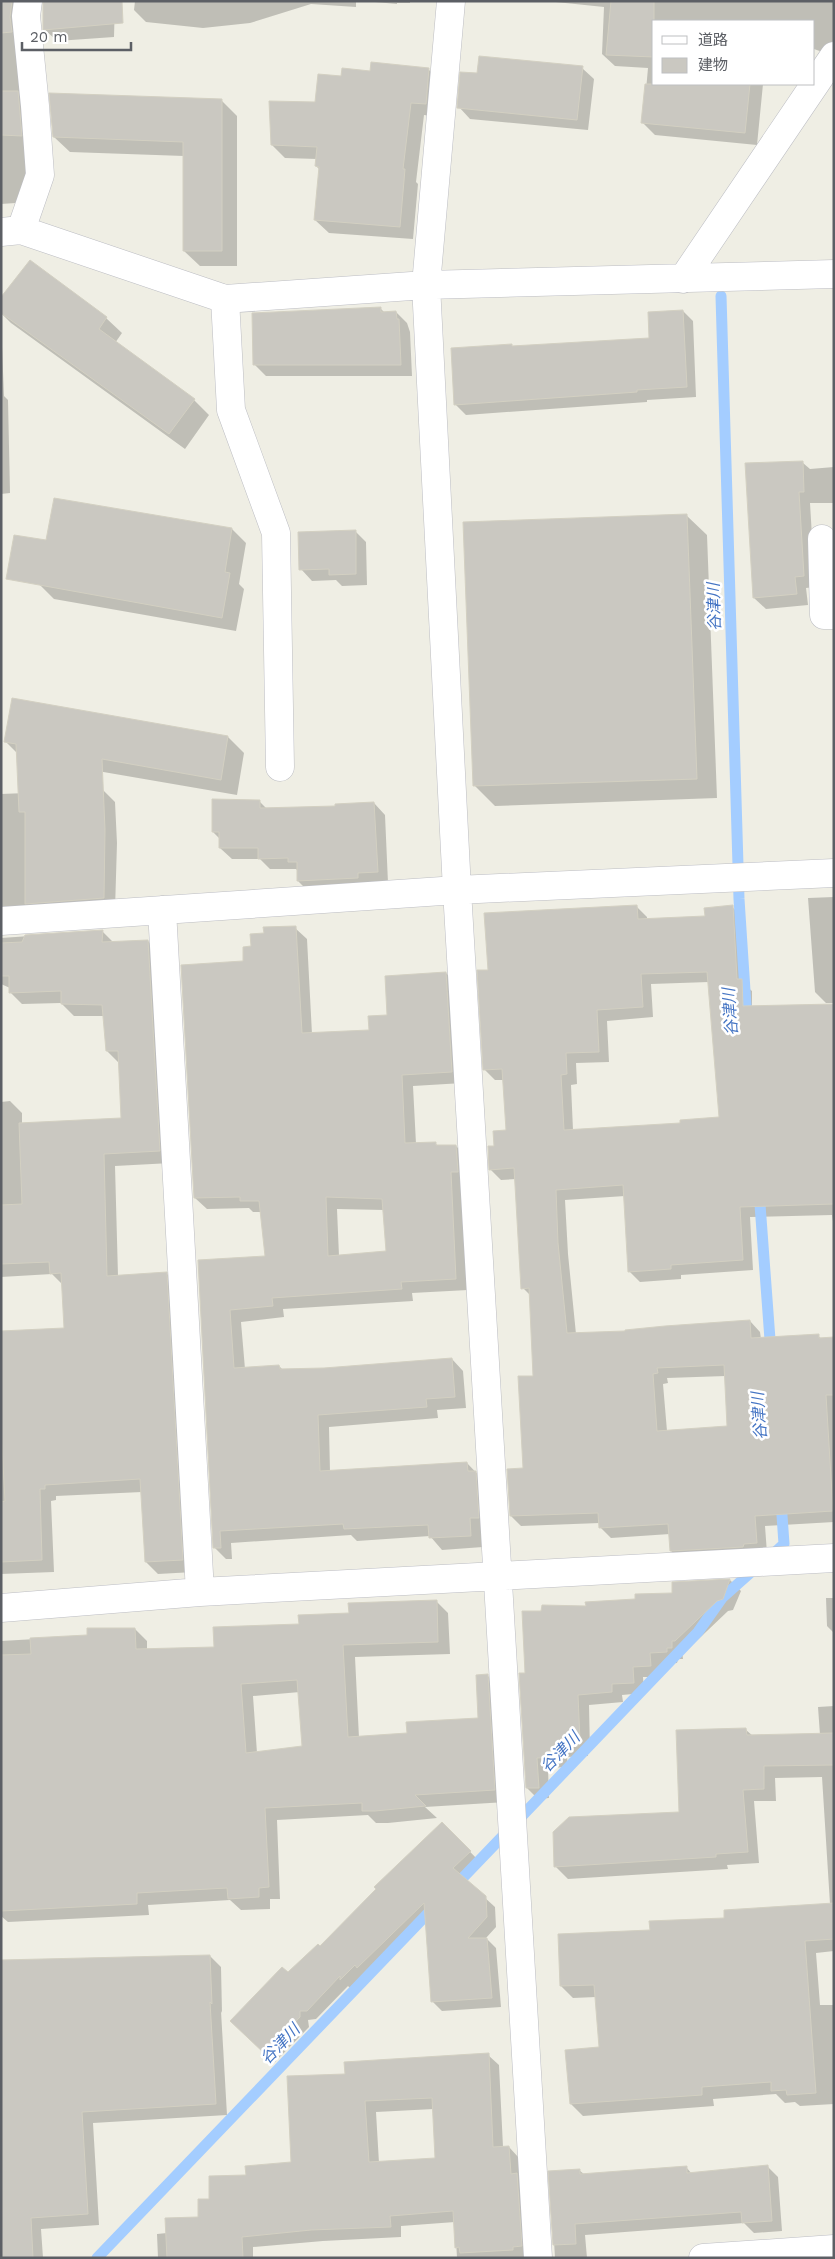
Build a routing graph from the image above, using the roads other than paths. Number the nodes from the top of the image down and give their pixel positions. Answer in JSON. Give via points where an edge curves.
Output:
{"nodes":[{"id":1,"x":28,"y":1,"type":"edge"},
{"id":2,"x":451,"y":1,"type":"edge"},
{"id":3,"x":834,"y":56,"type":"edge"},
{"id":4,"x":815,"y":84,"type":"edge"},
{"id":5,"x":814,"y":85,"type":"edge"},
{"id":6,"x":11,"y":231,"type":"edge"},
{"id":7,"x":834,"y":274,"type":"edge"},
{"id":8,"x":682,"y":279,"type":"junction"},
{"id":9,"x":426,"y":285,"type":"junction"},
{"id":10,"x":225,"y":299,"type":"junction"},
{"id":11,"x":822,"y":539,"type":"dead end"},
{"id":12,"x":834,"y":615,"type":"edge"},
{"id":13,"x":280,"y":767,"type":"dead end"},
{"id":14,"x":834,"y":873,"type":"edge"},
{"id":15,"x":457,"y":890,"type":"junction"},
{"id":16,"x":162,"y":910,"type":"junction"},
{"id":17,"x":1,"y":922,"type":"edge"},
{"id":18,"x":834,"y":1558,"type":"edge"},
{"id":19,"x":498,"y":1574,"type":"junction"},
{"id":20,"x":200,"y":1592,"type":"junction"},
{"id":21,"x":1,"y":1608,"type":"edge"},
{"id":22,"x":834,"y":2249,"type":"edge"},
{"id":23,"x":538,"y":2258,"type":"edge"},
{"id":24,"x":704,"y":2258,"type":"edge"}],
"edges":[{"from":1,"to":6,"type":"street","via":[[26,16],[40,175]]},
{"from":2,"to":9,"type":"street"},
{"from":3,"to":4,"type":"street"},
{"from":5,"to":8,"type":"street"},
{"from":6,"to":10,"type":"street"},
{"from":7,"to":8,"type":"street"},
{"from":8,"to":9,"type":"street"},
{"from":9,"to":10,"type":"street"},
{"from":9,"to":15,"type":"street"},
{"from":10,"to":13,"type":"street","via":[[231,410],[276,533]]},
{"from":11,"to":12,"type":"street","via":[[824,615]]},
{"from":14,"to":15,"type":"street"},
{"from":15,"to":16,"type":"street"},
{"from":15,"to":19,"type":"street"},
{"from":16,"to":17,"type":"street"},
{"from":16,"to":20,"type":"street"},
{"from":18,"to":19,"type":"street"},
{"from":19,"to":20,"type":"street"},
{"from":19,"to":23,"type":"street"},
{"from":20,"to":21,"type":"street"},
{"from":22,"to":24,"type":"street"}]}
